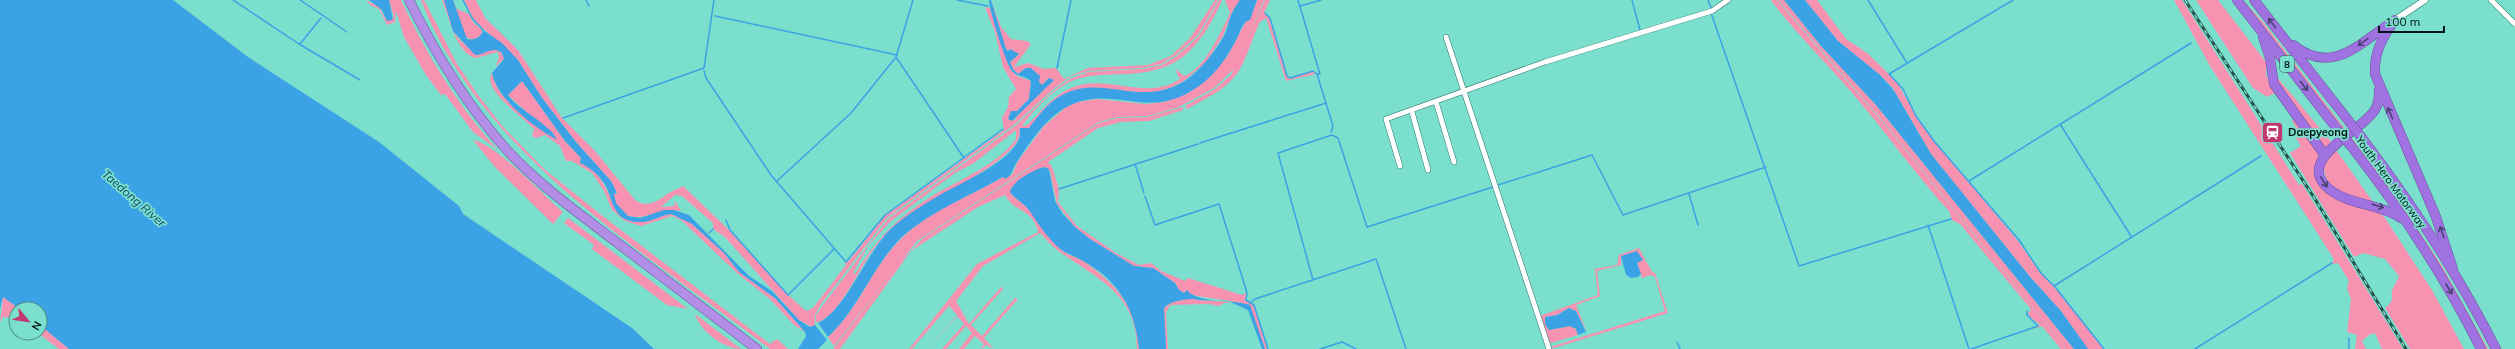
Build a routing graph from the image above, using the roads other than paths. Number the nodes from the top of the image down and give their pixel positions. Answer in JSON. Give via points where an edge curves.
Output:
{"nodes":[{"id":1,"x":409,"y":0,"type":"edge"},
{"id":2,"x":1728,"y":0,"type":"edge"},
{"id":3,"x":2238,"y":0,"type":"edge"},
{"id":4,"x":2254,"y":0,"type":"edge"},
{"id":5,"x":2425,"y":0,"type":"edge"},
{"id":6,"x":2491,"y":0,"type":"edge"},
{"id":7,"x":2395,"y":20,"type":"junction"},
{"id":8,"x":2515,"y":24,"type":"edge"},
{"id":9,"x":2261,"y":30,"type":"junction"},
{"id":10,"x":1446,"y":37,"type":"dead end"},
{"id":11,"x":2283,"y":37,"type":"junction"},
{"id":12,"x":1465,"y":89,"type":"junction"},
{"id":13,"x":2380,"y":89,"type":"junction"},
{"id":14,"x":1436,"y":102,"type":"junction"},
{"id":15,"x":1412,"y":112,"type":"junction"},
{"id":16,"x":2324,"y":154,"type":"junction"},
{"id":17,"x":1454,"y":162,"type":"dead end"},
{"id":18,"x":1400,"y":166,"type":"dead end"},
{"id":19,"x":1428,"y":170,"type":"dead end"},
{"id":20,"x":2405,"y":220,"type":"junction"},
{"id":21,"x":2453,"y":269,"type":"junction"},
{"id":22,"x":1549,"y":348,"type":"edge"},
{"id":23,"x":757,"y":349,"type":"edge"},
{"id":24,"x":1542,"y":349,"type":"edge"},
{"id":25,"x":2482,"y":349,"type":"edge"},
{"id":26,"x":2496,"y":349,"type":"edge"}],
"edges":[{"from":1,"to":23,"type":"highway","via":[[460,88],[496,137],[516,159],[575,210]]},
{"from":2,"to":12,"type":"street","via":[[1712,11]]},
{"from":3,"to":9,"type":"highway","name":"Youth Hero Motorway","number":"8"},
{"from":11,"to":4,"type":"highway","name":"Youth Hero Motorway","number":"8","one_way":true},
{"from":5,"to":7,"type":"street"},
{"from":6,"to":8,"type":"street"},
{"from":7,"to":11,"type":"highway","one_way":true,"via":[[2344,55],[2334,58],[2311,56]]},
{"from":7,"to":13,"type":"highway","via":[[2378,46],[2374,60]]},
{"from":9,"to":16,"type":"highway","via":[[2270,58],[2274,84]]},
{"from":9,"to":20,"type":"highway","name":"Youth Hero Motorway","number":"8","one_way":true,"bridge":true},
{"from":10,"to":12,"type":"street"},
{"from":11,"to":21,"type":"highway","name":"Youth Hero Motorway","number":"8","bridge":true,"via":[[2405,196]]},
{"from":12,"to":14,"type":"street","via":[[1462,94]]},
{"from":12,"to":22,"type":"street"},
{"from":13,"to":16,"type":"highway","via":[[2375,110]]},
{"from":21,"to":13,"type":"highway","one_way":true,"via":[[2436,217]]},
{"from":14,"to":15,"type":"street"},
{"from":14,"to":17,"type":"street"},
{"from":15,"to":18,"type":"street","via":[[1386,119]]},
{"from":15,"to":19,"type":"street"},
{"from":16,"to":20,"type":"highway","one_way":true,"via":[[2320,164],[2320,176],[2327,187],[2337,194],[2381,207]]},
{"from":20,"to":25,"type":"highway","name":"Youth Hero Motorway","number":"8","one_way":true,"via":[[2451,292]]},
{"from":21,"to":26,"type":"highway","name":"Youth Hero Motorway","number":"8"},
{"from":22,"to":24,"type":"street"}]}
